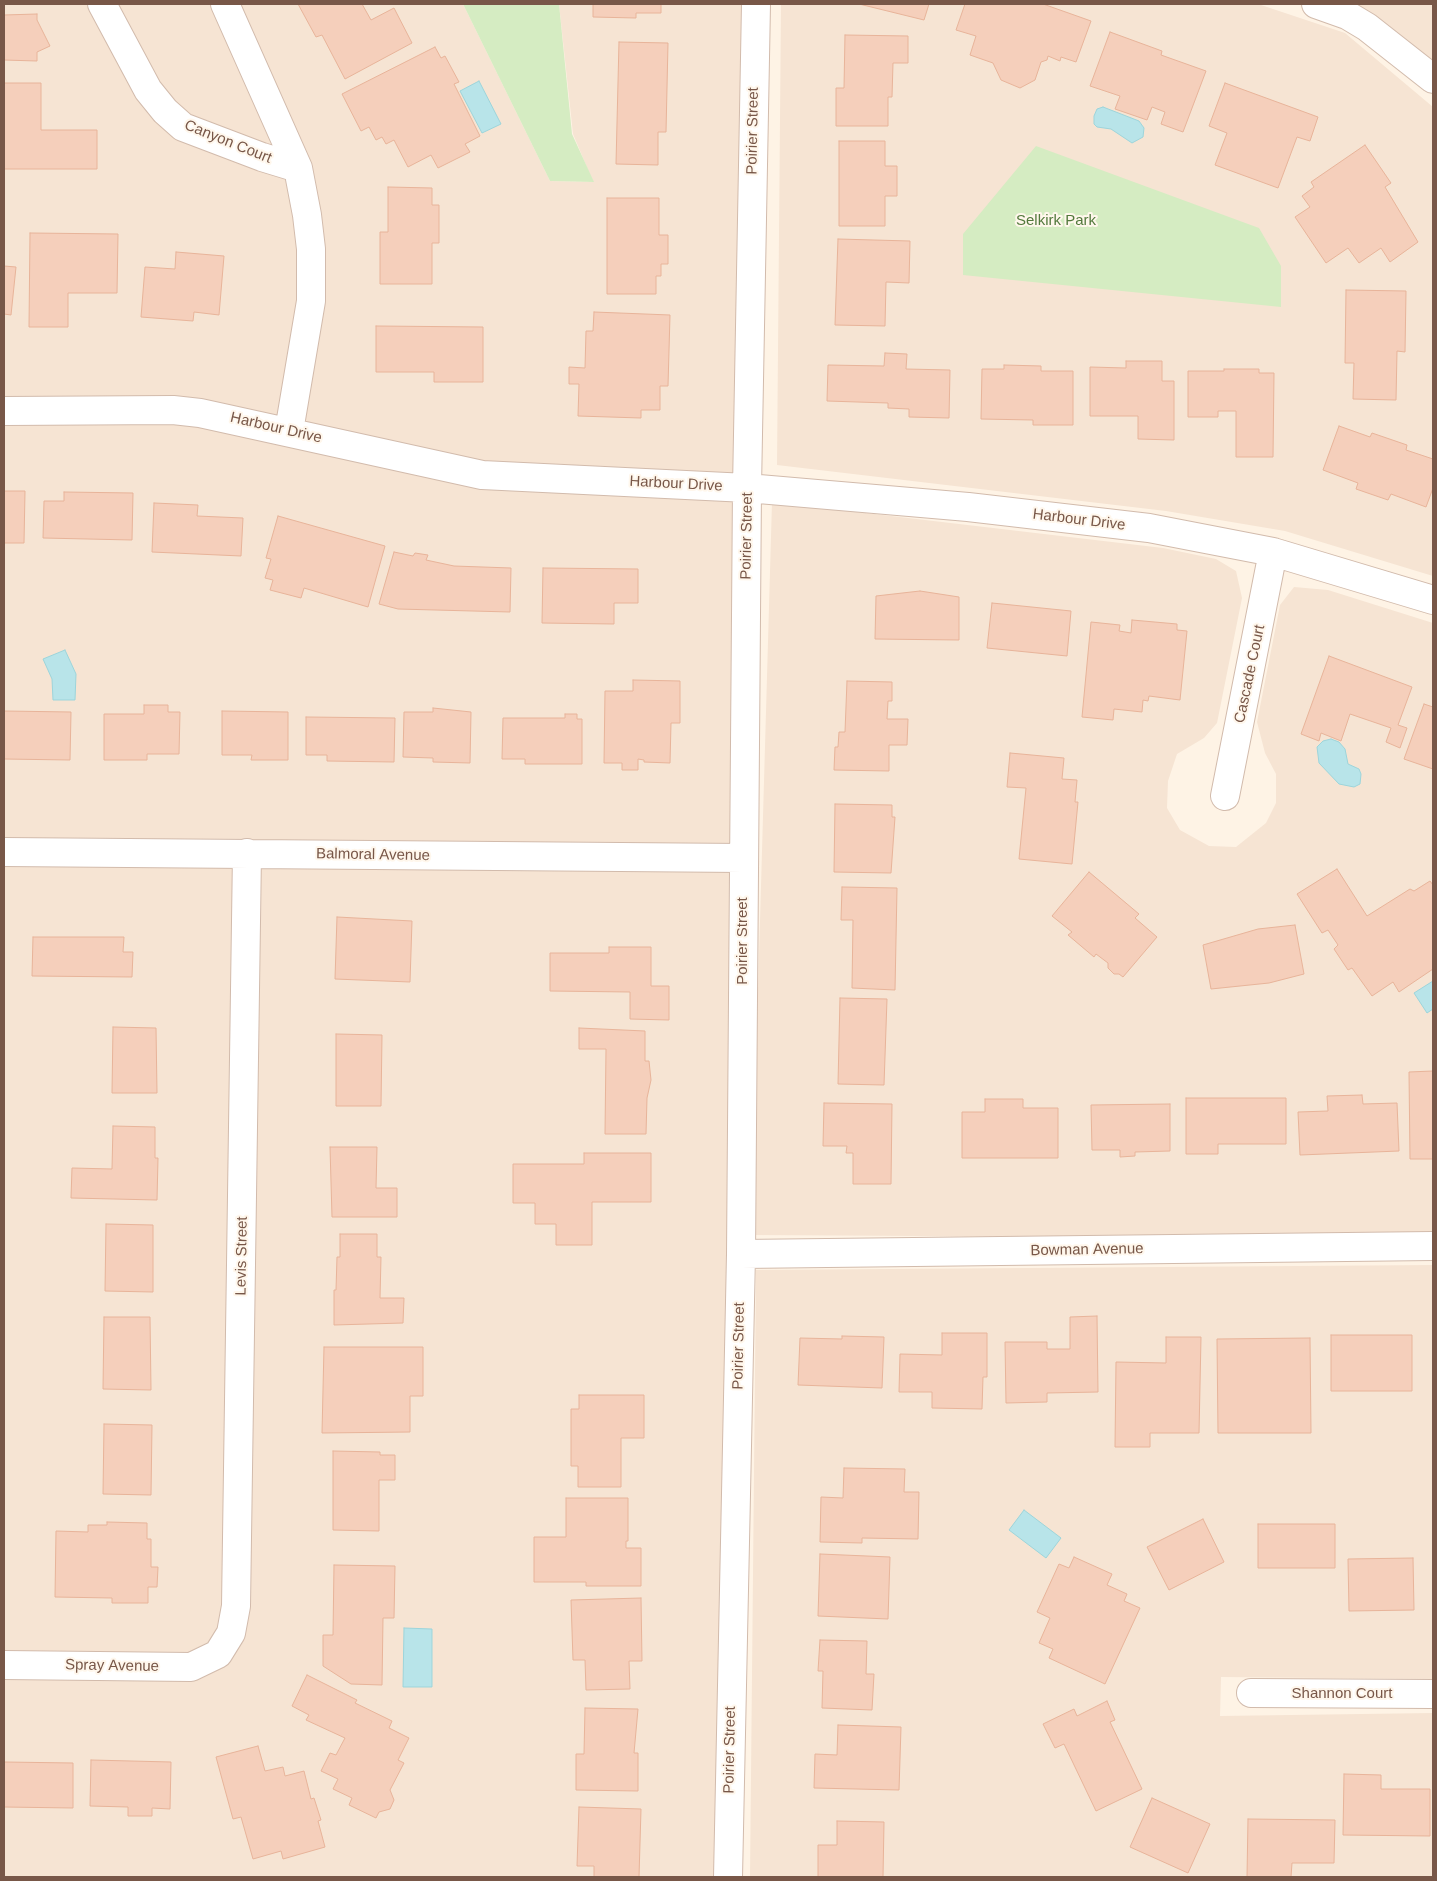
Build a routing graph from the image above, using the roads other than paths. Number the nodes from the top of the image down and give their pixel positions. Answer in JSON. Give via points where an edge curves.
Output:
{"nodes":[{"id":1,"x":102,"y":4,"type":"edge"},
{"id":2,"x":225,"y":4,"type":"edge"},
{"id":3,"x":756,"y":4,"type":"edge"},
{"id":4,"x":1316,"y":4,"type":"edge"},
{"id":5,"x":1433,"y":79,"type":"edge"},
{"id":6,"x":298,"y":168,"type":"junction"},
{"id":7,"x":4,"y":411,"type":"edge"},
{"id":8,"x":289,"y":431,"type":"junction"},
{"id":9,"x":747,"y":488,"type":"junction"},
{"id":10,"x":1274,"y":552,"type":"junction"},
{"id":11,"x":1433,"y":600,"type":"edge"},
{"id":12,"x":1225,"y":796,"type":"dead end"},
{"id":13,"x":4,"y":852,"type":"edge"},
{"id":14,"x":247,"y":854,"type":"junction"},
{"id":15,"x":743,"y":858,"type":"junction"},
{"id":16,"x":1433,"y":1246,"type":"edge"},
{"id":17,"x":741,"y":1254,"type":"junction"},
{"id":18,"x":218,"y":1654,"type":"joint"},
{"id":19,"x":4,"y":1665,"type":"edge"},
{"id":20,"x":1252,"y":1693,"type":"dead end"},
{"id":21,"x":1433,"y":1694,"type":"edge"},
{"id":22,"x":728,"y":1877,"type":"edge"}],
"edges":[{"from":1,"to":6,"type":"street","name":"Canyon Court","via":[[148,90],[183,127]]},
{"from":2,"to":6,"type":"street","name":"Canyon Court"},
{"from":3,"to":9,"type":"street","name":"Poirier Street"},
{"from":4,"to":5,"type":"street","via":[[1347,15],[1366,27]]},
{"from":6,"to":8,"type":"street","name":"Canyon Court","via":[[310,240],[312,277],[311,301]]},
{"from":7,"to":8,"type":"street","name":"Harbour Drive","via":[[173,410],[224,416]]},
{"from":8,"to":9,"type":"street","name":"Harbour Drive","via":[[482,475]]},
{"from":9,"to":10,"type":"street","name":"Harbour Drive","via":[[968,507],[1149,528]]},
{"from":9,"to":15,"type":"street","name":"Poirier Street"},
{"from":10,"to":11,"type":"street","name":"Harbour Drive"},
{"from":10,"to":12,"type":"street","name":"Cascade Court"},
{"from":13,"to":14,"type":"street","name":"Balmoral Avenue"},
{"from":14,"to":15,"type":"street","name":"Balmoral Avenue"},
{"from":14,"to":18,"type":"street","name":"Levis Street","via":[[236,1606],[231,1633]]},
{"from":15,"to":17,"type":"street","name":"Poirier Street"},
{"from":16,"to":17,"type":"street","name":"Bowman Avenue"},
{"from":17,"to":22,"type":"street","name":"Poirier Street"},
{"from":18,"to":19,"type":"street","name":"Spray Avenue","via":[[191,1667]]},
{"from":20,"to":21,"type":"street","name":"Shannon Court"}]}
